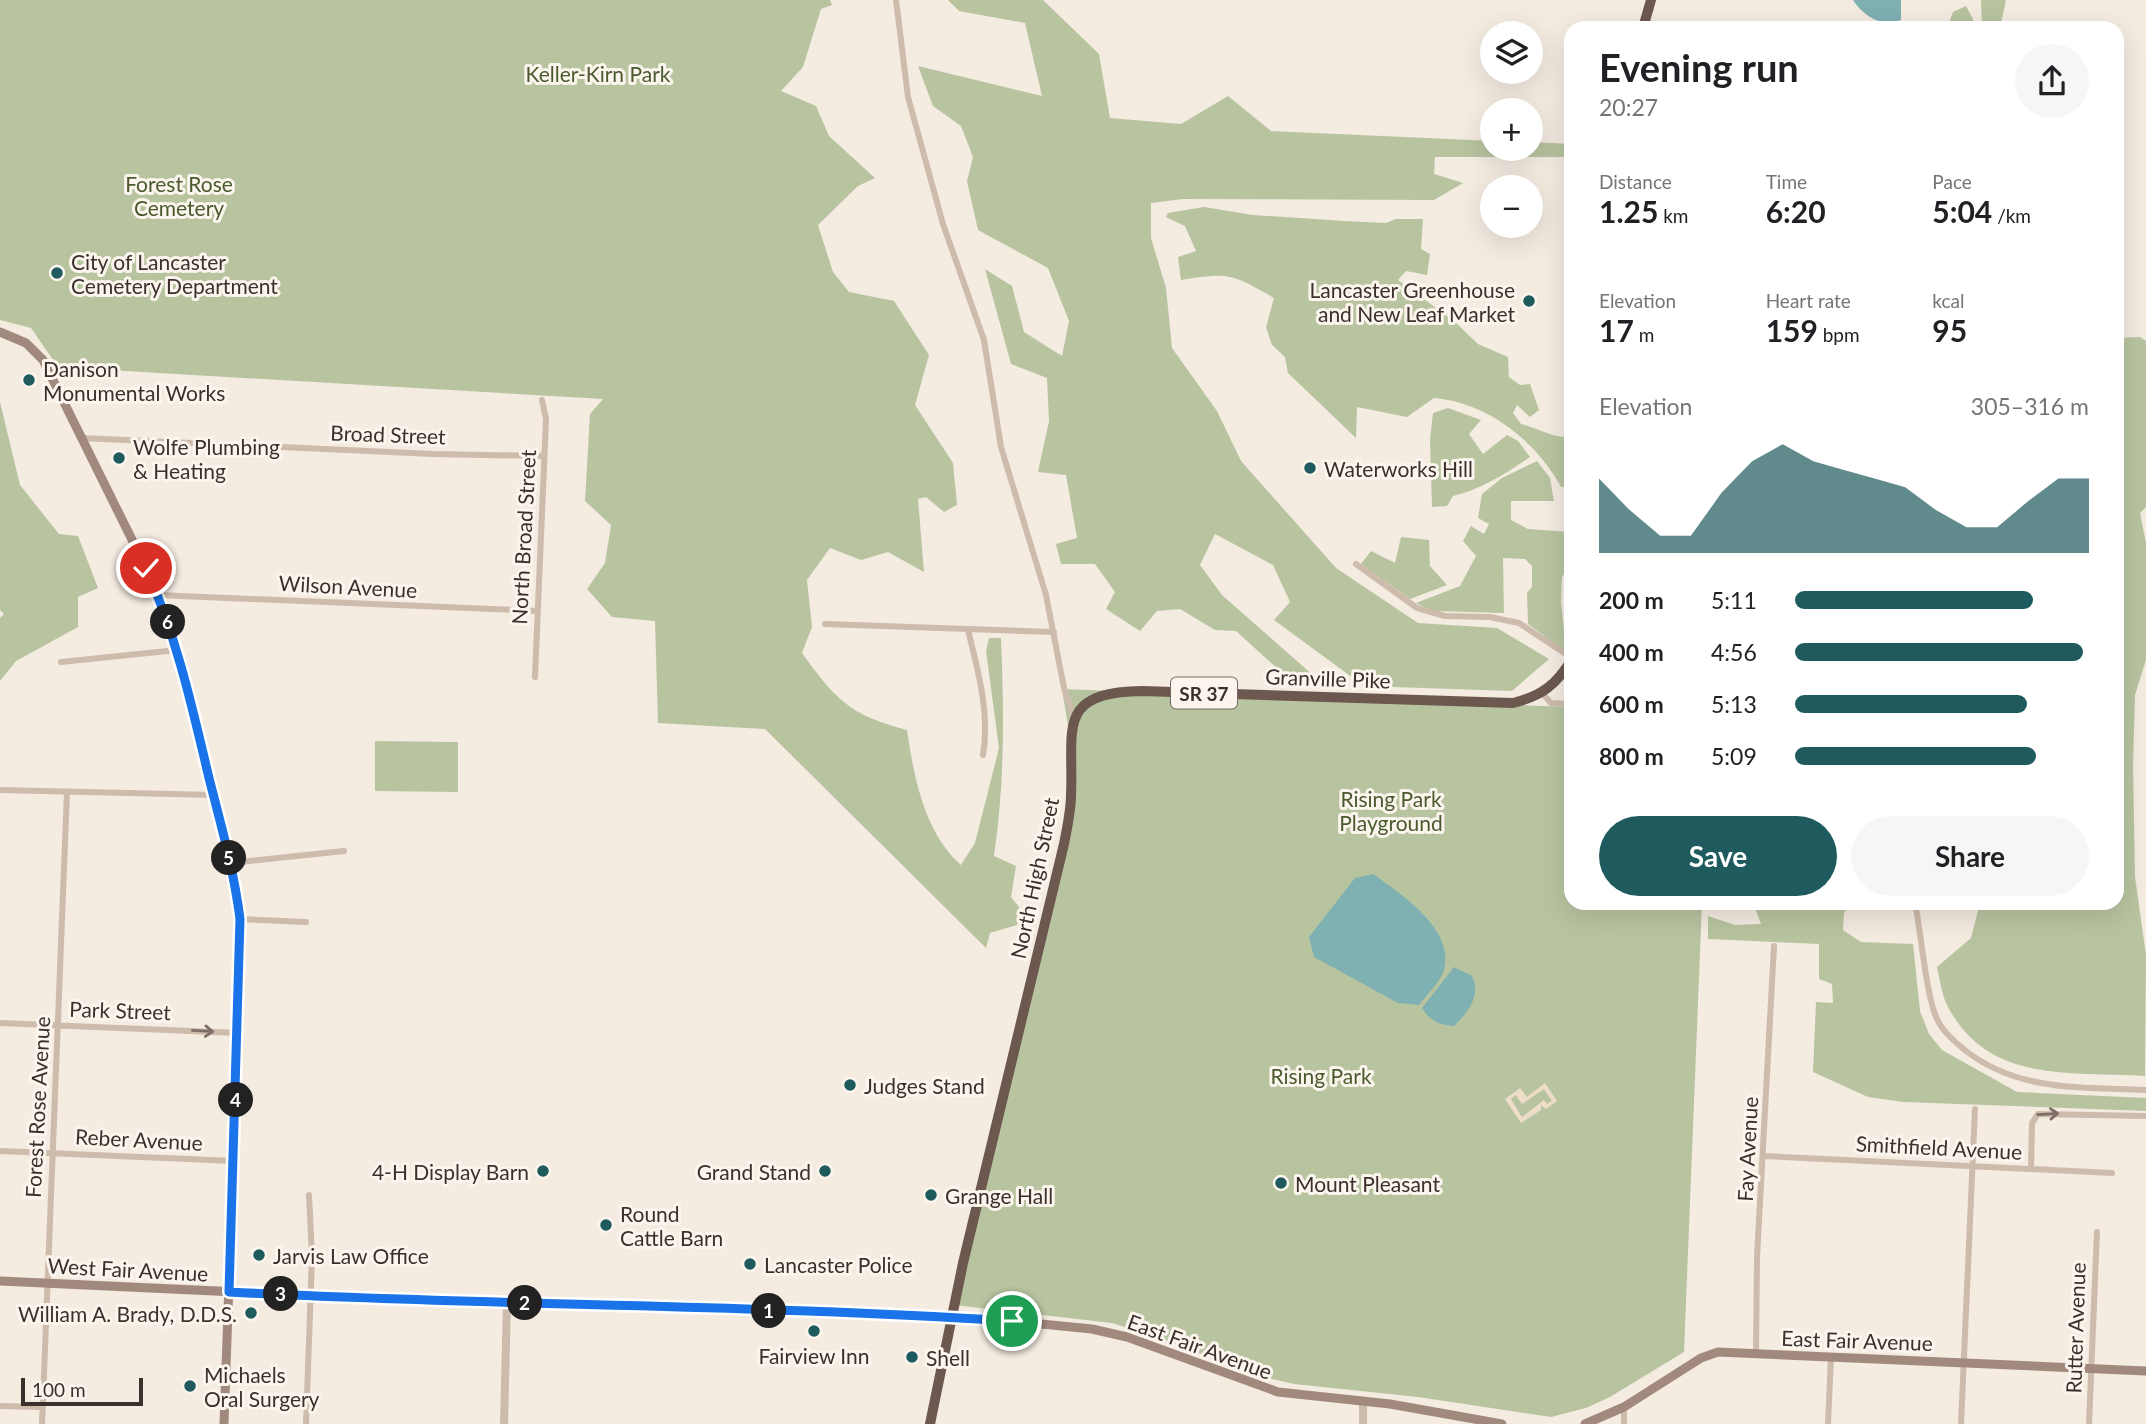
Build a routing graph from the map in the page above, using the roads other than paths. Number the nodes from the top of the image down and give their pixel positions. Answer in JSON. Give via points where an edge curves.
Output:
{"nodes":[{"id":1,"x":896,"y":0,"type":"edge"},
{"id":2,"x":1651,"y":0,"type":"edge"},
{"id":3,"x":1645,"y":21,"type":"edge"},
{"id":4,"x":0,"y":332,"type":"edge"},
{"id":5,"x":542,"y":400,"type":"dead end"},
{"id":6,"x":82,"y":438,"type":"junction"},
{"id":7,"x":544,"y":456,"type":"junction"},
{"id":8,"x":1356,"y":564,"type":"dead end"},
{"id":9,"x":158,"y":595,"type":"junction"},
{"id":10,"x":537,"y":611,"type":"junction"},
{"id":11,"x":825,"y":624,"type":"dead end"},
{"id":12,"x":968,"y":631,"type":"junction"},
{"id":13,"x":1054,"y":632,"type":"junction"},
{"id":14,"x":177,"y":650,"type":"junction"},
{"id":15,"x":1564,"y":653,"type":"edge"},
{"id":16,"x":61,"y":662,"type":"dead end"},
{"id":17,"x":1564,"y":673,"type":"edge"},
{"id":18,"x":535,"y":677,"type":"dead end"},
{"id":19,"x":1542,"y":693,"type":"junction"},
{"id":20,"x":1564,"y":704,"type":"edge"},
{"id":21,"x":1074,"y":718,"type":"junction"},
{"id":22,"x":983,"y":755,"type":"dead end"},
{"id":23,"x":0,"y":790,"type":"edge"},
{"id":24,"x":67,"y":792,"type":"junction"},
{"id":25,"x":214,"y":795,"type":"junction"},
{"id":26,"x":344,"y":851,"type":"dead end"},
{"id":27,"x":231,"y":863,"type":"junction"},
{"id":28,"x":1916,"y":910,"type":"edge"},
{"id":29,"x":240,"y":919,"type":"junction"},
{"id":30,"x":306,"y":922,"type":"dead end"},
{"id":31,"x":1774,"y":946,"type":"dead end"},
{"id":32,"x":0,"y":1023,"type":"edge"},
{"id":33,"x":58,"y":1025,"type":"junction"},
{"id":34,"x":238,"y":1033,"type":"junction"},
{"id":35,"x":2146,"y":1090,"type":"edge"},
{"id":36,"x":1975,"y":1109,"type":"dead end"},
{"id":37,"x":2146,"y":1116,"type":"edge"},
{"id":38,"x":0,"y":1151,"type":"edge"},
{"id":39,"x":52,"y":1153,"type":"junction"},
{"id":40,"x":1765,"y":1156,"type":"junction"},
{"id":41,"x":234,"y":1161,"type":"junction"},
{"id":42,"x":1972,"y":1166,"type":"junction"},
{"id":43,"x":2031,"y":1169,"type":"junction"},
{"id":44,"x":2112,"y":1173,"type":"dead end"},
{"id":45,"x":309,"y":1195,"type":"dead end"},
{"id":46,"x":2096,"y":1233,"type":"dead end"},
{"id":47,"x":0,"y":1281,"type":"edge"},
{"id":48,"x":46,"y":1283,"type":"junction"},
{"id":49,"x":229,"y":1292,"type":"junction"},
{"id":50,"x":311,"y":1296,"type":"junction"},
{"id":51,"x":506,"y":1303,"type":"junction"},
{"id":52,"x":952,"y":1316,"type":"junction"},
{"id":53,"x":1756,"y":1353,"type":"junction"},
{"id":54,"x":1830,"y":1357,"type":"junction"},
{"id":55,"x":1963,"y":1362,"type":"junction"},
{"id":56,"x":2091,"y":1368,"type":"junction"},
{"id":57,"x":2146,"y":1371,"type":"edge"},
{"id":58,"x":1363,"y":1402,"type":"junction"},
{"id":59,"x":0,"y":1406,"type":"edge"},
{"id":60,"x":43,"y":1407,"type":"junction"},
{"id":61,"x":1624,"y":1407,"type":"junction"},
{"id":62,"x":42,"y":1424,"type":"edge"},
{"id":63,"x":224,"y":1424,"type":"edge"},
{"id":64,"x":306,"y":1424,"type":"edge"},
{"id":65,"x":504,"y":1424,"type":"edge"},
{"id":66,"x":930,"y":1424,"type":"edge"},
{"id":67,"x":1363,"y":1424,"type":"edge"},
{"id":68,"x":1502,"y":1424,"type":"edge"},
{"id":69,"x":1585,"y":1424,"type":"edge"},
{"id":70,"x":1624,"y":1424,"type":"edge"},
{"id":71,"x":1828,"y":1424,"type":"edge"},
{"id":72,"x":1961,"y":1424,"type":"edge"},
{"id":73,"x":2089,"y":1424,"type":"edge"}],
"edges":[{"from":1,"to":13,"type":"street","name":"North High Street","via":[[908,97],[943,224],[984,340],[1000,447]]},
{"from":2,"to":3,"type":"highway"},
{"from":4,"to":6,"type":"main road","via":[[36,349]]},
{"from":5,"to":7,"type":"street","name":"North Broad Street"},
{"from":6,"to":7,"type":"street","name":"Broad Street"},
{"from":6,"to":9,"type":"main road"},
{"from":7,"to":10,"type":"street","name":"North Broad Street"},
{"from":8,"to":15,"type":"street","via":[[1417,608],[1445,616],[1519,623]]},
{"from":9,"to":10,"type":"street","name":"Wilson Avenue"},
{"from":9,"to":14,"type":"main road"},
{"from":10,"to":18,"type":"street","name":"North Broad Street"},
{"from":11,"to":12,"type":"street"},
{"from":12,"to":13,"type":"street"},
{"from":12,"to":22,"type":"street","via":[[983,706]]},
{"from":13,"to":21,"type":"street","name":"North High Street"},
{"from":14,"to":16,"type":"street"},
{"from":14,"to":25,"type":"main road"},
{"from":17,"to":19,"type":"highway","name":"Granville Pike","number":"SR 37"},
{"from":19,"to":20,"type":"street","via":[[1551,703]]},
{"from":19,"to":21,"type":"highway","name":"Granville Pike","number":"SR 37","via":[[1503,704],[1121,691],[1092,699]]},
{"from":21,"to":52,"type":"highway","name":"North High Street","via":[[1066,831]]},
{"from":23,"to":24,"type":"street"},
{"from":24,"to":25,"type":"street"},
{"from":24,"to":33,"type":"street","name":"Forest Rose Avenue"},
{"from":25,"to":27,"type":"main road"},
{"from":26,"to":27,"type":"street"},
{"from":27,"to":29,"type":"main road"},
{"from":28,"to":35,"type":"street","via":[[1934,1011],[1958,1044],[1992,1068],[2028,1083]]},
{"from":29,"to":30,"type":"street"},
{"from":29,"to":34,"type":"main road"},
{"from":31,"to":40,"type":"street","name":"Fay Avenue"},
{"from":32,"to":33,"type":"street","name":"Park Street"},
{"from":33,"to":34,"type":"street","name":"Park Street","one_way":true},
{"from":33,"to":39,"type":"street","name":"Forest Rose Avenue"},
{"from":34,"to":41,"type":"main road"},
{"from":36,"to":42,"type":"street"},
{"from":43,"to":37,"type":"street","one_way":true,"via":[[2032,1123],[2038,1114]]},
{"from":38,"to":39,"type":"street","name":"Reber Avenue"},
{"from":39,"to":41,"type":"street","name":"Reber Avenue"},
{"from":39,"to":48,"type":"street","name":"Forest Rose Avenue"},
{"from":40,"to":42,"type":"street","name":"Smithfield Avenue"},
{"from":40,"to":53,"type":"street","name":"Fay Avenue"},
{"from":41,"to":49,"type":"main road"},
{"from":42,"to":43,"type":"street","name":"Smithfield Avenue"},
{"from":42,"to":55,"type":"street"},
{"from":43,"to":44,"type":"street","name":"Smithfield Avenue"},
{"from":45,"to":50,"type":"street"},
{"from":46,"to":56,"type":"street","name":"Rutter Avenue"},
{"from":47,"to":48,"type":"main road","name":"West Fair Avenue"},
{"from":48,"to":49,"type":"main road","name":"West Fair Avenue"},
{"from":48,"to":60,"type":"street","name":"Forest Rose Avenue"},
{"from":49,"to":50,"type":"main road","name":"West Fair Avenue"},
{"from":49,"to":63,"type":"main road"},
{"from":50,"to":51,"type":"main road","name":"West Fair Avenue"},
{"from":50,"to":64,"type":"street"},
{"from":51,"to":52,"type":"main road","name":"East Fair Avenue"},
{"from":51,"to":65,"type":"street"},
{"from":52,"to":58,"type":"main road","name":"East Fair Avenue","via":[[1109,1332],[1278,1392]]},
{"from":52,"to":66,"type":"highway","name":"North High Street"},
{"from":53,"to":54,"type":"main road","name":"East Fair Avenue"},
{"from":53,"to":61,"type":"main road","name":"East Fair Avenue","via":[[1714,1352]]},
{"from":54,"to":55,"type":"main road","name":"East Fair Avenue"},
{"from":54,"to":71,"type":"street"},
{"from":55,"to":56,"type":"main road","name":"East Fair Avenue"},
{"from":55,"to":72,"type":"street"},
{"from":56,"to":57,"type":"main road","name":"East Fair Avenue"},
{"from":56,"to":73,"type":"street","name":"Rutter Avenue"},
{"from":58,"to":67,"type":"street"},
{"from":58,"to":68,"type":"main road","name":"East Fair Avenue"},
{"from":59,"to":60,"type":"street"},
{"from":60,"to":62,"type":"street","name":"Forest Rose Avenue"},
{"from":61,"to":69,"type":"main road","name":"East Fair Avenue"},
{"from":61,"to":70,"type":"street"}]}
